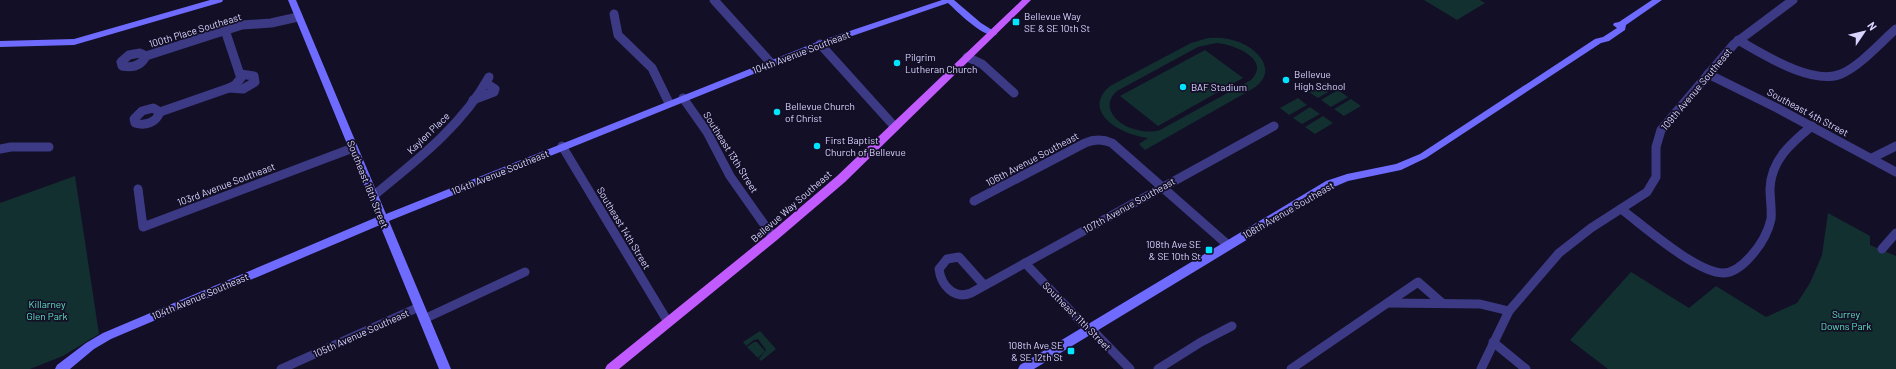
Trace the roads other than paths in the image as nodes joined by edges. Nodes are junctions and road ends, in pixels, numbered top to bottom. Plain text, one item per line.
1 (219, 0) edge
2 (292, 0) edge
3 (714, 0) edge
4 (949, 0) edge
5 (1028, 0) edge
6 (1658, 0) edge
7 (1793, 0) edge
8 (614, 14) dead end
9 (298, 17) junction
10 (1896, 29) edge
11 (225, 30) junction
12 (993, 33) junction
13 (1738, 40) junction
14 (0, 44) edge
15 (820, 44) junction
16 (146, 56) dead end
17 (967, 57) junction
18 (771, 63) junction
19 (1708, 74) junction
20 (239, 78) junction
21 (487, 80) dead end
22 (229, 88) junction
23 (1014, 93) dead end
24 (683, 98) junction
25 (669, 103) junction
26 (160, 112) dead end
27 (1274, 126) dead end
28 (1812, 126) junction
29 (895, 127) junction
30 (562, 146) junction
31 (1896, 146) edge
32 (49, 147) dead end
33 (353, 148) junction
34 (0, 150) edge
35 (1872, 158) junction
36 (1896, 172) edge
37 (1162, 186) junction
38 (138, 189) dead end
39 (373, 196) junction
40 (974, 201) dead end
41 (1621, 209) junction
42 (383, 219) junction
43 (1896, 233) edge
44 (773, 237) junction
45 (1228, 245) junction
46 (1882, 249) dead end
47 (1024, 263) junction
48 (525, 272) dead end
49 (984, 285) junction
50 (1388, 303) junction
51 (1442, 303) junction
52 (419, 307) junction
53 (1509, 311) junction
54 (424, 319) junction
55 (668, 322) junction
56 (1232, 326) dead end
57 (1090, 329) junction
58 (1492, 342) junction
59 (61, 369) edge
60 (281, 369) edge
61 (445, 369) edge
62 (611, 369) edge
63 (1024, 369) edge
64 (1130, 369) edge
65 (1158, 369) edge
66 (1291, 369) edge
67 (1481, 369) edge
68 (1526, 369) edge

1 - 14 street
2 - 9 street, Southeast 16th Street
3 - 18 street
4 - 12 street
4 - 15 street, 104th Avenue Southeast
5 - 12 main road, Bellevue Way Southeast
6 - 45 street, 108th Avenue Southeast
7 - 13 street, 109th Avenue Southeast
8 - 25 street
9 - 11 street, 100th Place Southeast
9 - 33 street, Southeast 16th Street
10 - 13 street
11 - 16 street, 100th Place Southeast
11 - 20 street
12 - 17 main road, Bellevue Way Southeast
13 - 19 street, 109th Avenue Southeast
15 - 18 street, 104th Avenue Southeast
15 - 29 street
17 - 23 street
17 - 29 main road, Bellevue Way Southeast
18 - 24 street, 104th Avenue Southeast
19 - 28 street, Southeast 4th Street
19 - 41 street, 109th Avenue Southeast
20 - 22 street
20 - 22 street
21 - 39 street, Kaylen Place
22 - 26 street
24 - 25 street, 104th Avenue Southeast
24 - 44 street, Southeast 13th Street
25 - 30 street, 104th Avenue Southeast
27 - 37 street, 107th Avenue Southeast
28 - 35 street, Southeast 4th Street
28 - 41 street
29 - 44 main road, Bellevue Way Southeast
30 - 42 street, 104th Avenue Southeast
30 - 55 street, Southeast 14th Street
31 - 35 street
32 - 34 street
33 - 38 street, 103rd Avenue Southeast
33 - 39 street, Southeast 16th Street
35 - 36 street, Southeast 4th Street
37 - 40 street, 106th Avenue Southeast
37 - 45 street
37 - 47 street, 107th Avenue Southeast
39 - 42 street, Southeast 16th Street
41 - 53 street, 109th Avenue Southeast
42 - 52 street, Southeast 16th Street
42 - 59 street, 104th Avenue Southeast
43 - 46 street
44 - 55 main road, Bellevue Way Southeast
45 - 57 street, 108th Avenue Southeast
47 - 49 street, 107th Avenue Southeast
47 - 57 street, Southeast 11th Street
48 - 54 street, 105th Avenue Southeast
49 - 49 street, 107th Avenue Southeast
50 - 51 street
50 - 51 street
50 - 66 street
51 - 53 street
52 - 54 street, Southeast 16th Street
52 - 60 street, 105th Avenue Southeast
53 - 58 street, 109th Avenue Southeast
54 - 61 street, Southeast 16th Street
55 - 62 main road, Bellevue Way Southeast
56 - 65 street
57 - 63 street, 108th Avenue Southeast
57 - 64 street, Southeast 11th Street
58 - 67 street, 109th Avenue Southeast
58 - 68 street

